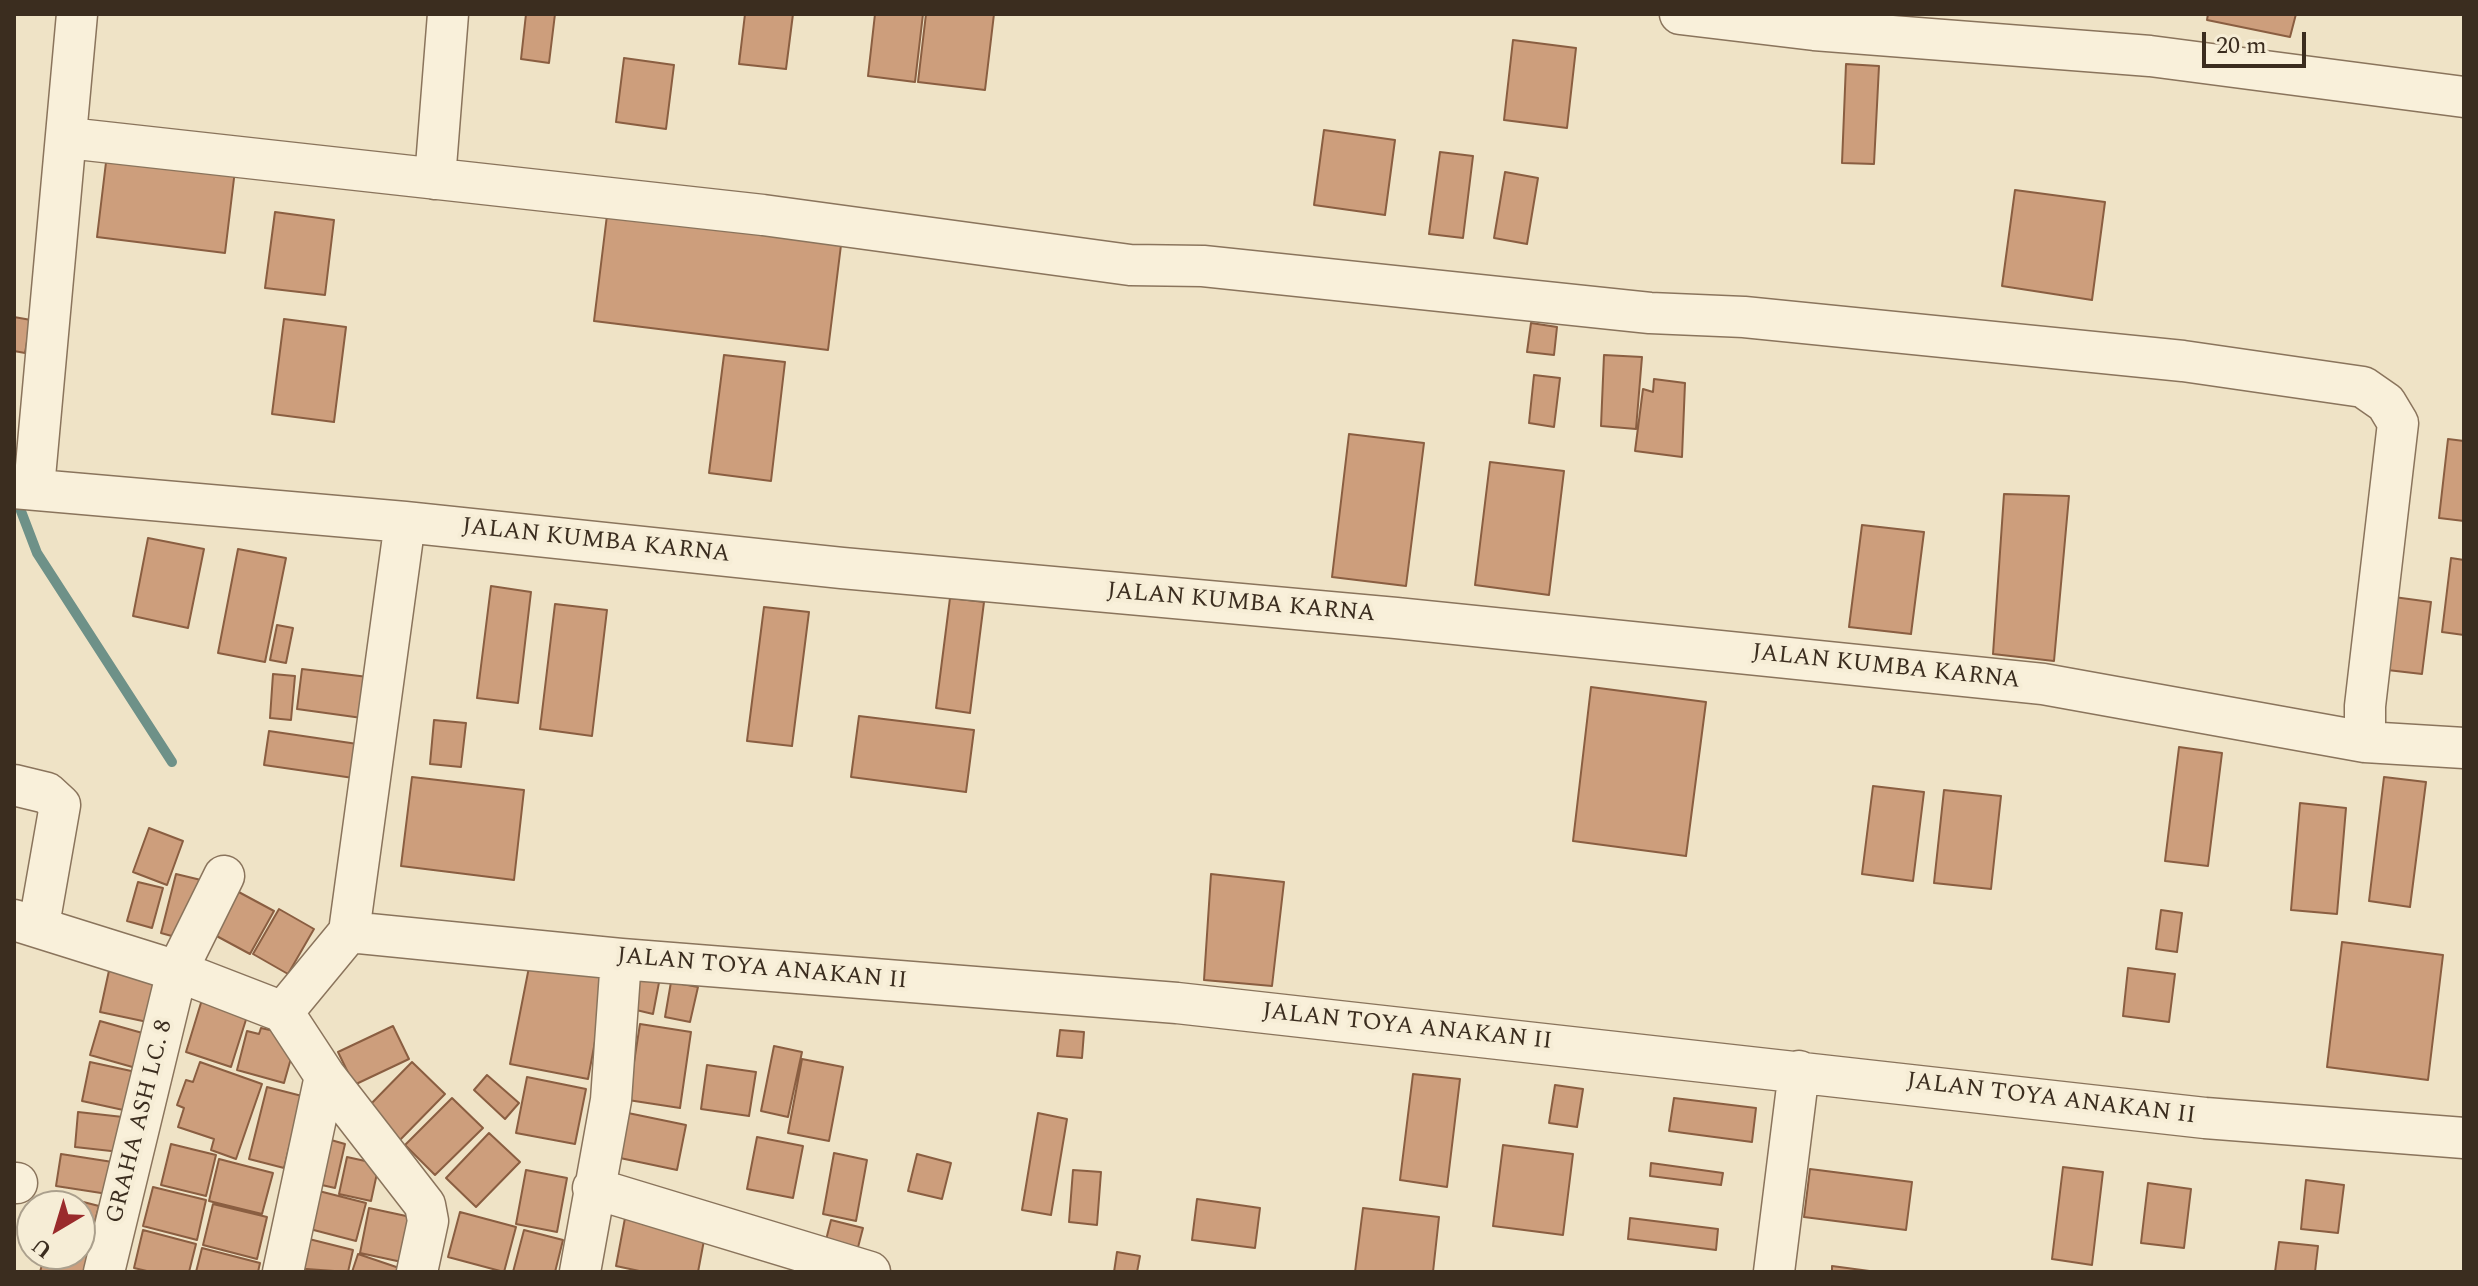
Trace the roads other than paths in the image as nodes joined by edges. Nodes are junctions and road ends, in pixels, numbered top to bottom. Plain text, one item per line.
1 (77, 14) edge
2 (448, 14) edge
3 (1680, 14) edge
4 (2464, 97) edge
5 (68, 138) junction
6 (435, 179) junction
7 (26, 488) edge
8 (405, 522) junction
9 (2365, 742) junction
10 (2464, 748) edge
11 (14, 785) edge
12 (224, 876) dead end
13 (27, 922) edge
14 (349, 932) junction
15 (621, 959) junction
16 (177, 971) junction
17 (283, 1012) junction
18 (1799, 1071) junction
19 (325, 1076) junction
20 (2464, 1138) edge
21 (593, 1188) junction
22 (104, 1272) edge
23 (283, 1272) edge
24 (417, 1272) edge
25 (580, 1272) edge
26 (870, 1272) edge
27 (1774, 1272) edge

1 - 5 street
2 - 6 street
3 - 4 street
5 - 6 street
5 - 7 street
6 - 9 street
7 - 8 street, JALAN KUMBA KARNA
8 - 9 street, JALAN KUMBA KARNA
8 - 14 street
9 - 10 street, JALAN KUMBA KARNA
11 - 13 street
12 - 16 street, GRAHA ASH LC. 8
13 - 16 street
14 - 15 street, JALAN TOYA ANAKAN II
14 - 17 street
15 - 18 street, JALAN TOYA ANAKAN II
15 - 21 street
16 - 17 street
16 - 22 street, GRAHA ASH LC. 8
17 - 19 street
18 - 20 street, JALAN TOYA ANAKAN II
18 - 27 street
19 - 23 street
19 - 24 street
21 - 25 street
21 - 26 street

